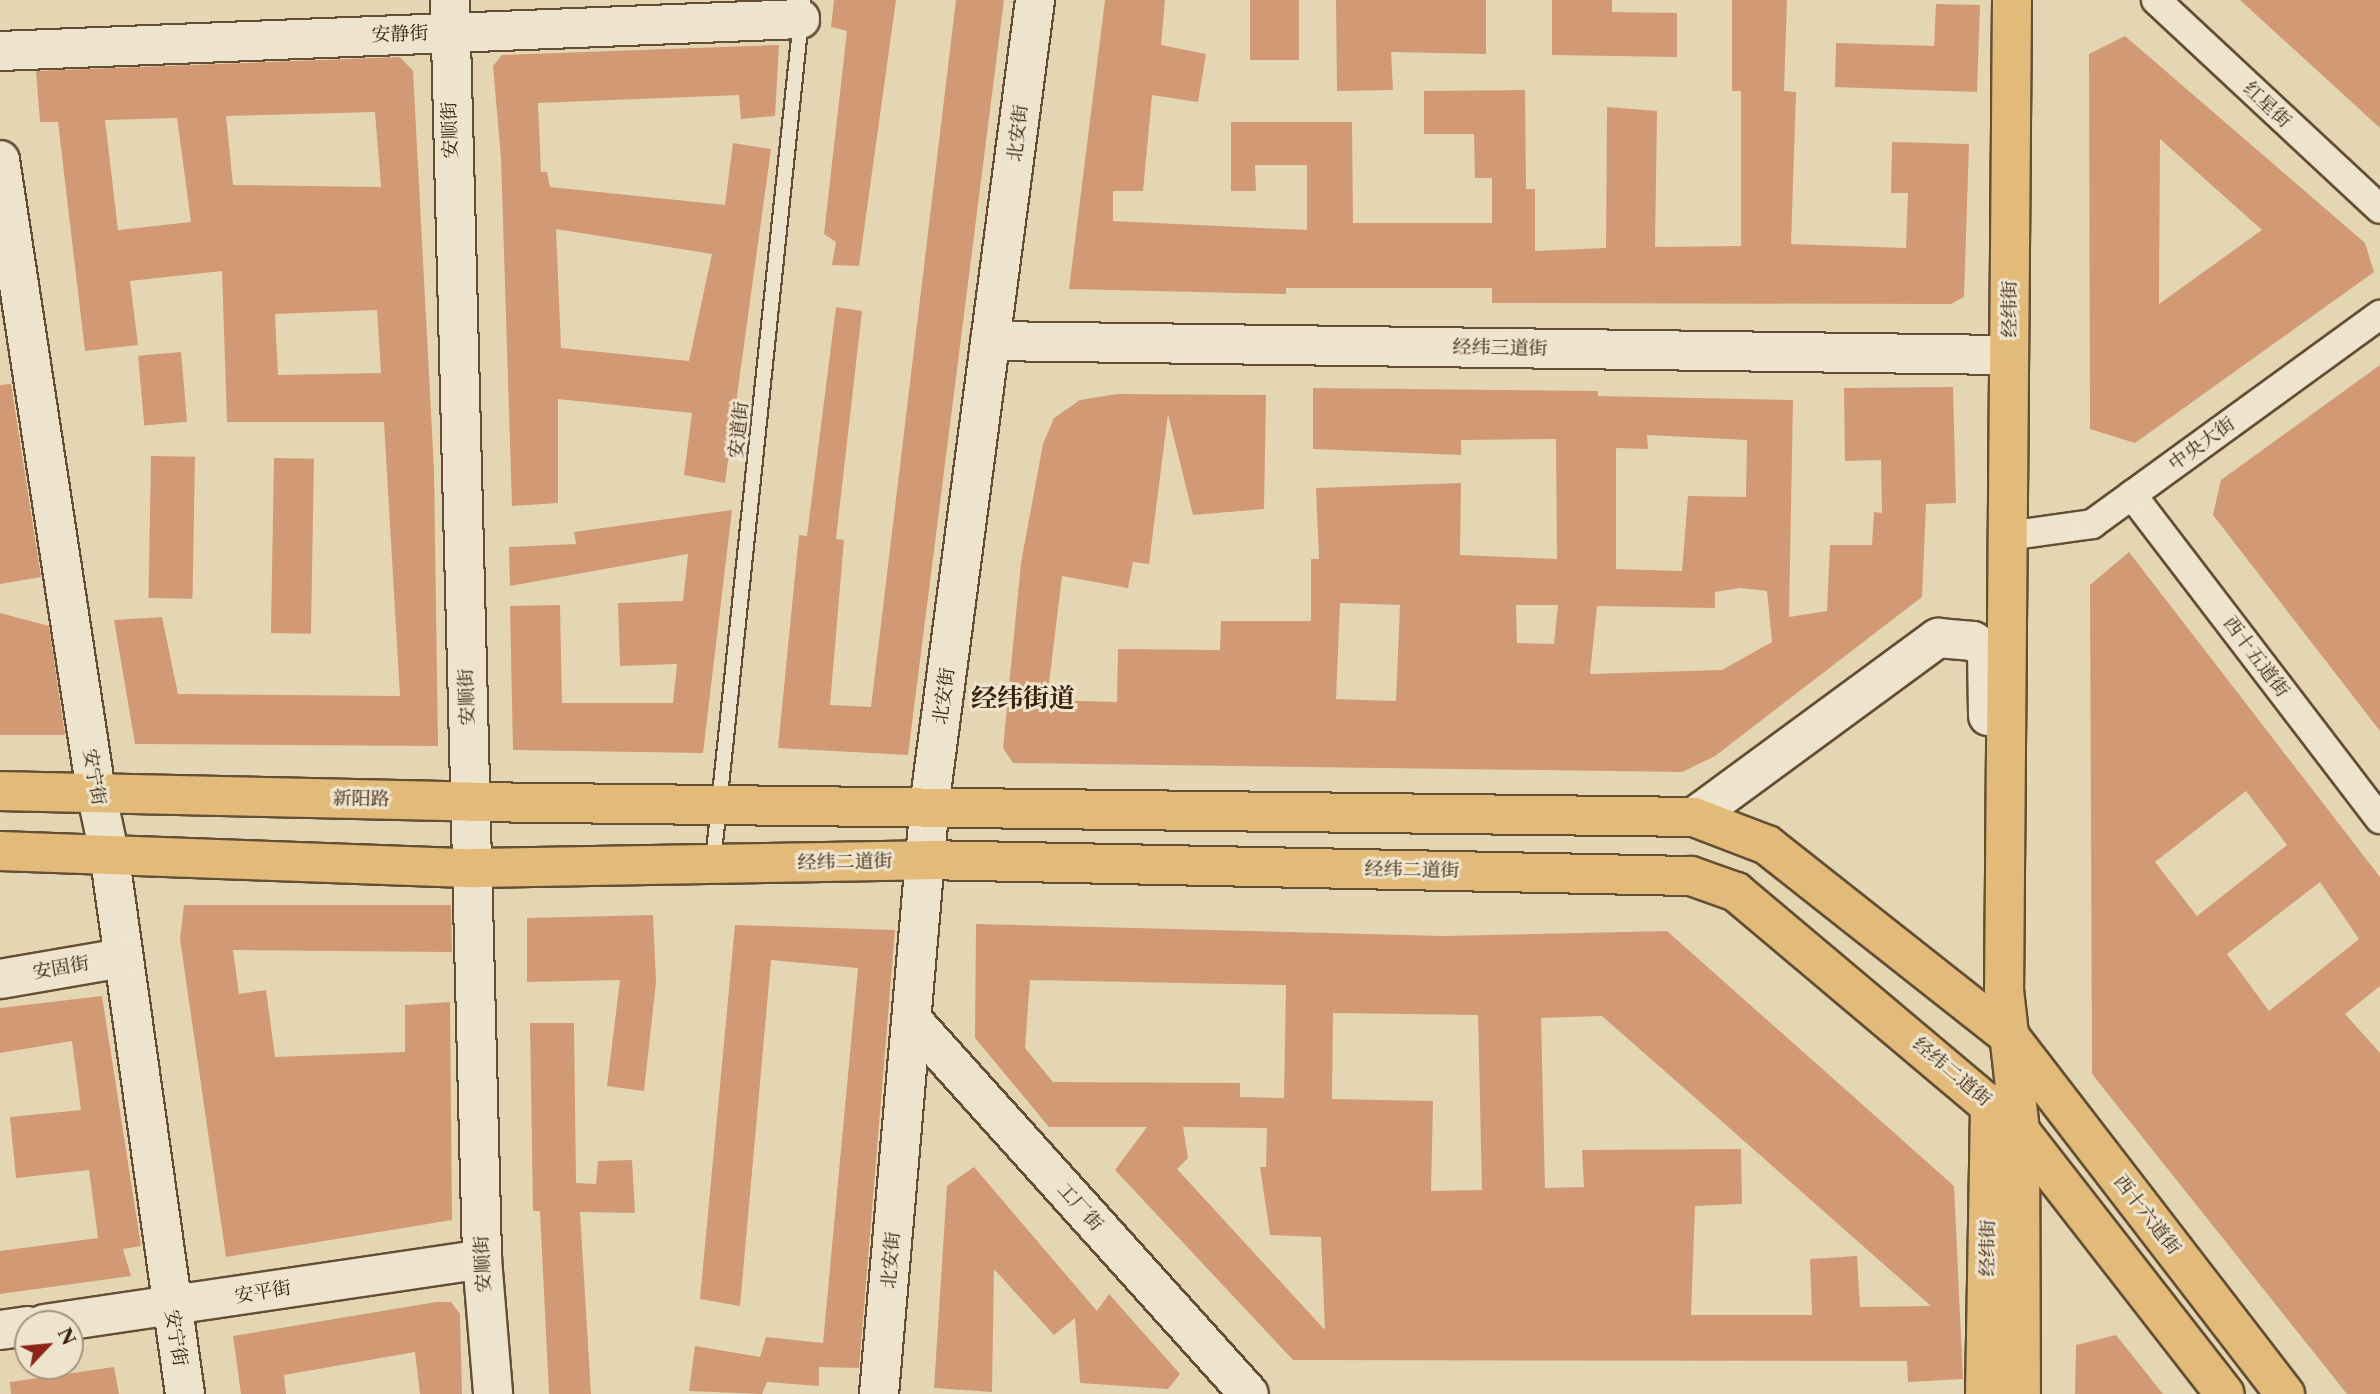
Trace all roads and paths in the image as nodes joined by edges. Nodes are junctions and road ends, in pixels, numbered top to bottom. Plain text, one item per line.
1 (1035, 0) edge
2 (2012, 0) edge
3 (2156, 0) edge
4 (802, 10) edge
5 (443, 11) edge
6 (0, 51) edge
7 (0, 160) edge
8 (2380, 209) edge
9 (2380, 315) edge
10 (990, 341) junction
11 (2010, 355) junction
12 (2132, 495) junction
13 (2008, 536) junction
14 (0, 791) edge
15 (96, 792) junction
16 (470, 802) junction
17 (721, 802) junction
18 (930, 805) junction
19 (1694, 817) junction
20 (2380, 819) edge
21 (0, 851) edge
22 (109, 852) junction
23 (925, 860) junction
24 (713, 864) junction
25 (474, 868) junction
26 (122, 958) junction
27 (0, 979) edge
28 (2004, 990) junction
29 (912, 1020) junction
30 (2010, 1037) junction
31 (1990, 1103) junction
32 (2020, 1131) junction
33 (482, 1259) junction
34 (170, 1306) junction
35 (84, 1318) edge
36 (185, 1394) edge
37 (493, 1394) edge
38 (879, 1394) edge
39 (1249, 1394) edge
40 (1985, 1394) edge
41 (2021, 1394) edge
42 (2225, 1394) edge
43 (2285, 1394) edge

1 - 10 street, 北安街
2 - 11 main road, 经纬街
3 - 8 street, 红星街
4 - 5 street, 安静街
4 - 17 lane, 安道街
5 - 6 street, 安静街
5 - 16 street, 安顺街
7 - 15 street, 安宁街
9 - 12 street, 中央大街
10 - 11 street, 经纬三道街
10 - 18 street, 北安街
11 - 13 main road, 经纬街
12 - 13 street, 中央大街
12 - 20 street, 西十五道街
13 - 28 main road, 经纬街
14 - 15 main road, 新阳路
15 - 16 main road, 新阳路
15 - 22 street, 安宁街
16 - 17 main road, 新阳路
16 - 25 street, 安顺街
17 - 18 main road
17 - 24 lane, 安道街
18 - 19 main road
18 - 23 street, 北安街
19 - 28 street
19 - 30 main road
21 - 22 main road
22 - 25 main road
22 - 26 street, 安宁街
23 - 24 main road, 经纬二道街
23 - 29 street, 北安街
23 - 31 main road, 经纬二道街
24 - 25 main road
25 - 33 street, 安顺街
26 - 27 street, 安固街
26 - 34 street, 安宁街
28 - 30 main road, 经纬街
29 - 38 street, 北安街
29 - 39 street, 工厂街
30 - 32 main road, 经纬街
30 - 43 main road, 西十六道街
31 - 32 main road, 经纬二道街
31 - 40 main road, 经纬街
32 - 41 main road, 经纬街
32 - 42 main road
33 - 34 street, 安平街
33 - 37 street, 安顺街
34 - 35 street, 安平街
34 - 36 street, 安宁街

